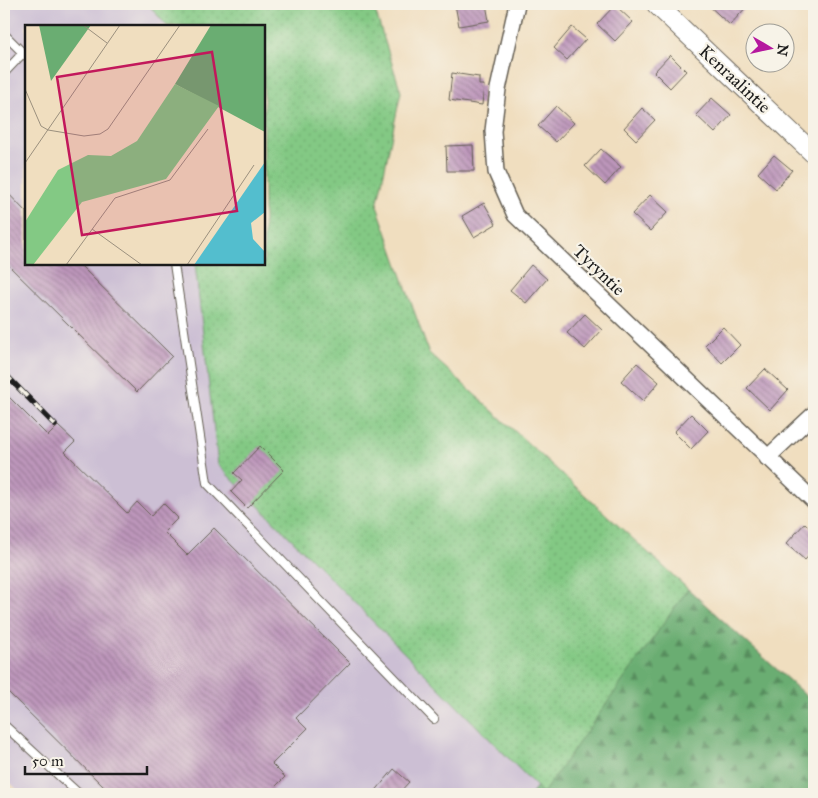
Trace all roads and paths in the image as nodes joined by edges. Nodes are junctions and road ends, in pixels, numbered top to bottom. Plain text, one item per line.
1 (517, 4) edge
2 (656, 4) edge
3 (4, 34) edge
4 (25, 55) edge
5 (4, 73) edge
6 (814, 154) edge
7 (174, 265) edge
8 (814, 414) edge
9 (768, 458) junction
10 (814, 501) edge
11 (434, 719) dead end
12 (4, 725) edge
13 (79, 794) edge

1 - 9 street, Tyryntie
2 - 6 street, Kenraalintie
3 - 4 lane
4 - 5 lane
7 - 11 lane
8 - 9 street
9 - 10 street, Tyryntie
12 - 13 lane

